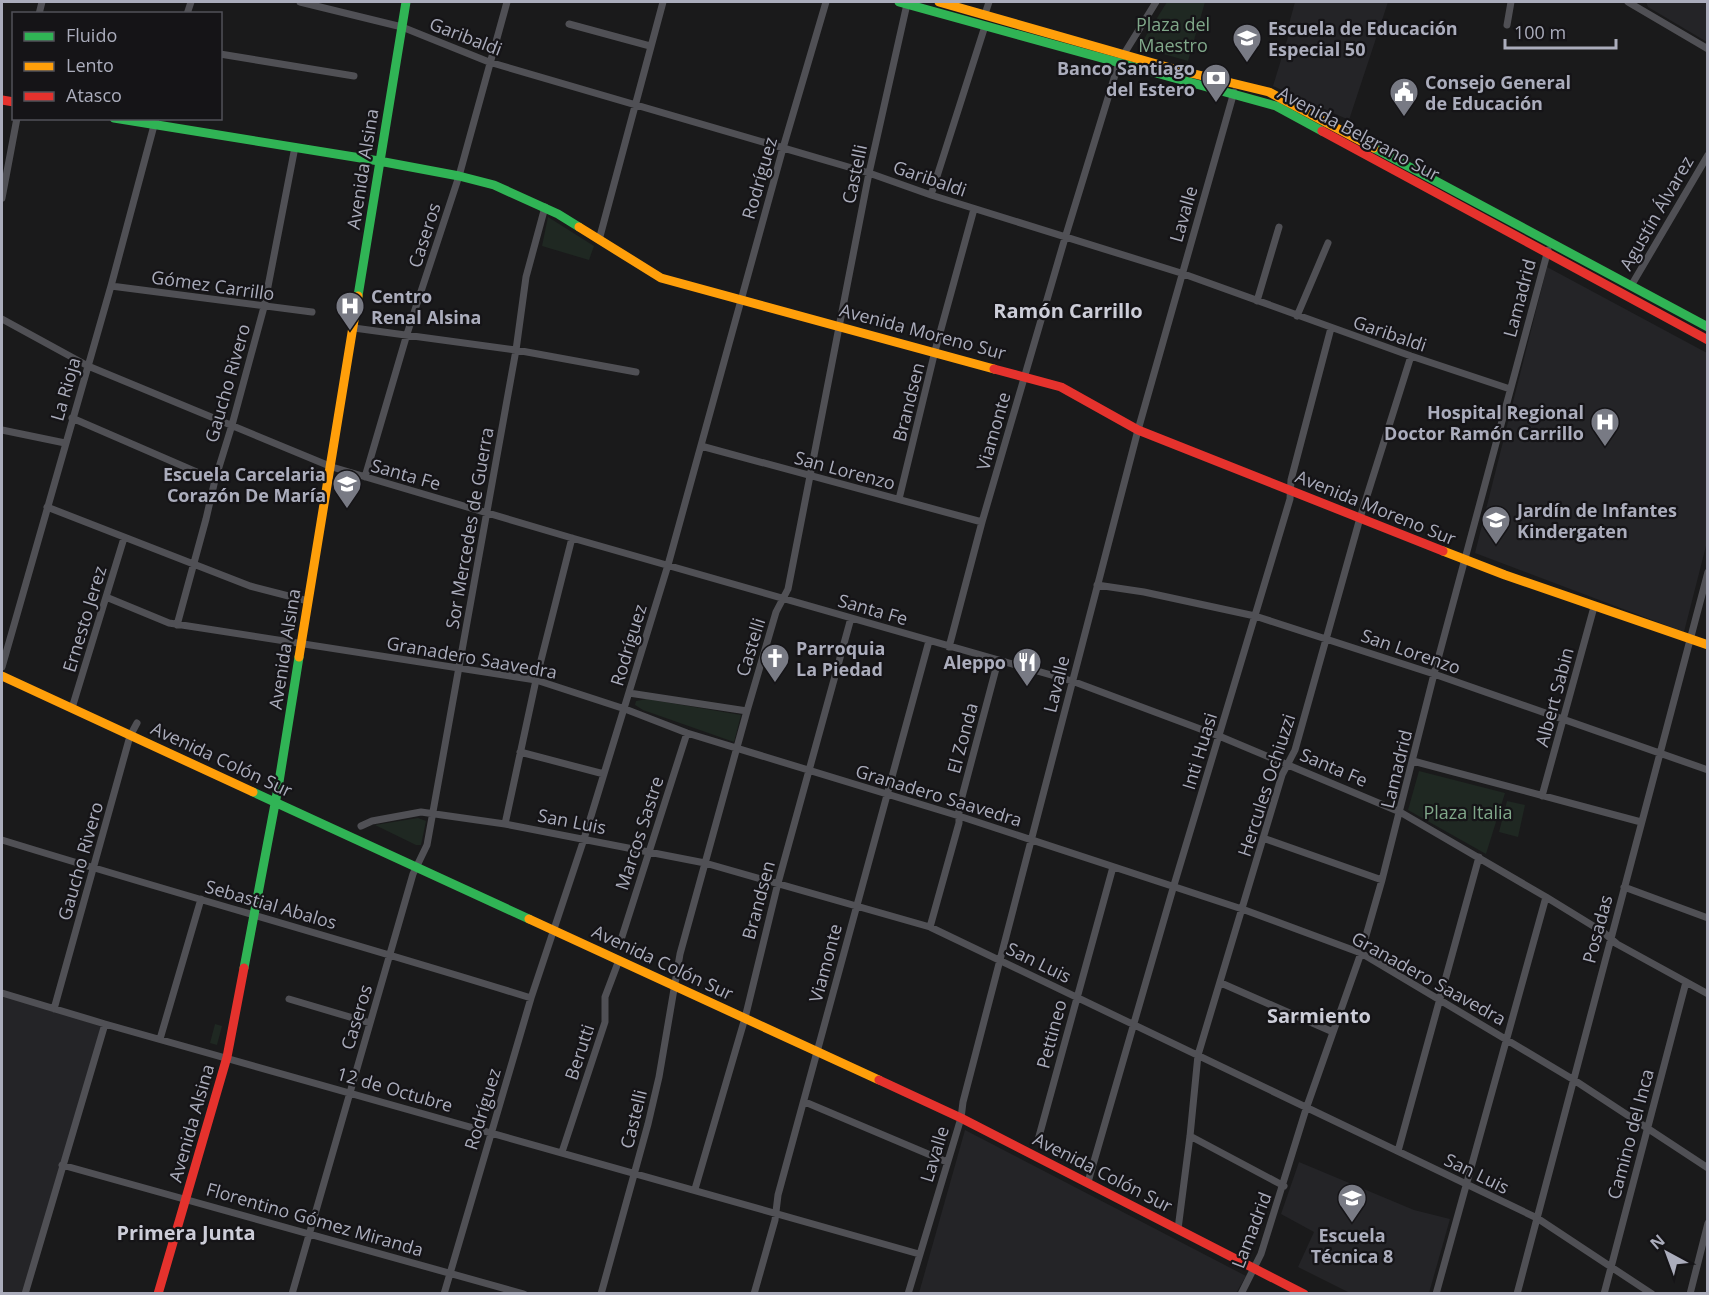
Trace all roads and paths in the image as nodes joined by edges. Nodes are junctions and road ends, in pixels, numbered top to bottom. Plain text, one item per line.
1 (300, 2) edge
2 (406, 2) edge
3 (507, 2) edge
4 (663, 2) edge
5 (826, 2) edge
6 (939, 2) edge
7 (989, 2) edge
8 (1156, 2) edge
9 (1511, 2) edge
10 (1628, 2) edge
11 (903, 3) edge
12 (985, 14) junction
13 (569, 24) dead end
14 (985, 26) junction
15 (1507, 26) dead end
16 (402, 27) junction
17 (650, 46) junction
18 (1707, 50) edge
19 (222, 54) edge
20 (1121, 58) junction
21 (489, 62) junction
22 (354, 76) dead end
23 (1237, 83) junction
24 (1233, 94) junction
25 (634, 105) junction
26 (17, 120) edge
27 (134, 120) edge
28 (155, 122) edge
29 (294, 147) junction
30 (783, 148) junction
31 (1707, 154) edge
32 (380, 161) junction
33 (869, 173) junction
34 (459, 176) junction
35 (931, 195) junction
36 (2, 198) edge
37 (545, 207) junction
38 (974, 208) junction
39 (1279, 227) dead end
40 (1065, 238) junction
41 (599, 240) junction
42 (1551, 242) junction
43 (1328, 243) dead end
44 (1547, 253) junction
45 (1181, 273) junction
46 (111, 286) junction
47 (1631, 286) junction
48 (741, 300) junction
49 (1257, 301) junction
50 (264, 307) junction
51 (312, 312) dead end
52 (1297, 316) junction
53 (2, 319) edge
54 (1706, 324) edge
55 (840, 326) junction
56 (354, 328) junction
57 (1331, 328) junction
58 (407, 334) junction
59 (1707, 340) edge
60 (516, 351) junction
61 (935, 351) junction
62 (1411, 356) junction
63 (88, 366) junction
64 (636, 372) dead end
65 (1025, 376) junction
66 (1510, 389) junction
67 (72, 418) junction
68 (232, 425) junction
69 (2, 430) edge
70 (1138, 430) junction
71 (65, 443) junction
72 (701, 446) junction
73 (332, 466) junction
74 (810, 476) junction
75 (365, 477) junction
76 (215, 480) junction
77 (1290, 491) junction
78 (899, 499) junction
79 (47, 507) junction
80 (487, 513) junction
81 (1360, 518) junction
82 (982, 522) junction
83 (123, 538) junction
84 (572, 538) junction
85 (1466, 560) junction
86 (193, 564) junction
87 (668, 565) junction
88 (1707, 572) edge
89 (1097, 585) junction
90 (106, 597) junction
91 (783, 598) junction
92 (308, 601) junction
93 (1594, 607) junction
94 (1255, 616) junction
95 (852, 618) junction
96 (177, 625) junction
97 (1326, 639) junction
98 (1690, 640) junction
99 (929, 641) junction
100 (302, 645) junction
101 (1707, 645) edge
102 (949, 647) junction
103 (998, 661) junction
104 (2, 668) edge
105 (459, 668) junction
106 (1434, 674) junction
107 (2, 675) edge
108 (536, 680) junction
109 (1072, 681) junction
110 (629, 693) junction
111 (72, 708) junction
112 (625, 709) junction
113 (747, 711) junction
114 (1563, 720) junction
115 (137, 723) dead end
116 (687, 733) junction
117 (130, 736) junction
118 (1219, 736) junction
119 (737, 747) junction
120 (520, 752) junction
121 (1659, 754) junction
122 (1413, 761) junction
123 (1288, 764) junction
124 (810, 770) junction
125 (1707, 770) edge
126 (604, 774) junction
127 (887, 794) junction
128 (1542, 796) junction
129 (275, 802) junction
130 (1400, 812) junction
131 (433, 813) junction
132 (959, 816) junction
133 (1641, 822) junction
134 (505, 824) junction
135 (361, 826) dead end
136 (584, 838) junction
137 (1263, 838) junction
138 (2, 840) edge
139 (1032, 840) junction
140 (650, 851) junction
141 (424, 855) joint
142 (1479, 857) junction
143 (705, 862) junction
144 (416, 867) junction
145 (1113, 867) junction
146 (93, 868) junction
147 (1382, 880) junction
148 (778, 883) junction
149 (1174, 885) junction
150 (1624, 887) junction
151 (1546, 897) junction
152 (201, 899) junction
153 (856, 905) junction
154 (1242, 909) junction
155 (254, 914) junction
156 (1707, 918) edge
157 (930, 927) junction
158 (553, 929) junction
159 (1610, 939) junction
160 (620, 943) dead end
161 (1361, 953) junction
162 (391, 954) junction
163 (619, 960) junction
164 (1001, 960) junction
165 (1686, 982) junction
166 (1221, 984) junction
167 (673, 986) junction
168 (2, 993) edge
169 (1707, 994) edge
170 (1077, 997) junction
171 (531, 998) junction
172 (289, 999) dead end
173 (1438, 999) junction
174 (54, 1009) junction
175 (745, 1018) junction
176 (370, 1023) junction
177 (105, 1024) junction
178 (1133, 1025) junction
179 (1333, 1032) junction
180 (1506, 1038) junction
181 (160, 1039) junction
182 (818, 1052) junction
183 (1198, 1055) junction
184 (227, 1058) junction
185 (1574, 1080) junction
186 (349, 1092) junction
187 (805, 1102) junction
188 (1306, 1109) junction
189 (961, 1118) junction
190 (1646, 1127) junction
191 (491, 1132) junction
192 (1191, 1136) junction
193 (1038, 1140) dead end
194 (1398, 1151) junction
195 (562, 1152) junction
196 (947, 1162) junction
197 (62, 1165) junction
198 (1707, 1168) edge
199 (635, 1173) junction
200 (1088, 1182) junction
201 (1467, 1185) junction
202 (1284, 1186) junction
203 (695, 1189) junction
204 (186, 1199) junction
205 (776, 1212) junction
206 (1537, 1218) junction
207 (1707, 1223) edge
208 (1178, 1229) junction
209 (309, 1234) junction
210 (919, 1254) junction
211 (1611, 1266) junction
212 (1255, 1269) junction
213 (450, 1273) junction
214 (25, 1293) edge
215 (158, 1293) edge
216 (292, 1293) edge
217 (444, 1293) edge
218 (524, 1293) edge
219 (601, 1293) edge
220 (754, 1293) edge
221 (908, 1293) edge
222 (1241, 1293) edge
223 (1304, 1293) edge
224 (1436, 1293) edge
225 (1517, 1293) edge
226 (1604, 1293) edge
227 (1652, 1293) edge
228 (1689, 1293) edge

1 - 16 street, Garibaldi
2 - 16 main road, Avenida Alsina
3 - 21 street, Caseros
4 - 17 street
5 - 30 street, Rodríguez
6 - 12 main road, Avenida Belgrano Sur
7 - 12 street
8 - 20 street, Viamonte
9 - 15 street
10 - 18 street
11 - 14 main road, Avenida Belgrano Sur
11 - 33 street, Castelli
12 - 20 main road, Avenida Belgrano Sur
13 - 17 street
14 - 20 main road, Avenida Belgrano Sur
14 - 35 street
16 - 21 street, Garibaldi
16 - 32 main road, Avenida Alsina
17 - 25 street
19 - 22 street
20 - 23 main road, Avenida Belgrano Sur
20 - 24 main road, Avenida Belgrano Sur
20 - 40 street, Viamonte
21 - 25 street, Garibaldi
21 - 34 street, Caseros
23 - 24 street, Lavalle
23 - 42 main road, Avenida Belgrano Sur
24 - 44 main road, Avenida Belgrano Sur
24 - 45 street, Lavalle
25 - 30 street, Garibaldi
25 - 41 street
26 - 36 street
27 - 28 main road, Avenida Moreno Sur
28 - 29 main road, Avenida Moreno Sur
28 - 46 street, La Rioja
29 - 32 main road, Avenida Moreno Sur
29 - 50 street, Gaucho Rivero
30 - 33 street, Garibaldi
30 - 48 street, Rodríguez
31 - 47 street, Agustín Álvarez
32 - 34 main road, Avenida Moreno Sur
32 - 56 main road, Avenida Alsina
33 - 35 street, Garibaldi
33 - 55 street, Castelli
34 - 37 main road, Avenida Moreno Sur
34 - 58 street, Caseros
35 - 38 street, Garibaldi
37 - 41 main road, Avenida Moreno Sur
37 - 60 street, Sor Mercedes de Guerra
38 - 40 street, Garibaldi
38 - 61 street, Brandsen
39 - 49 street
40 - 45 street, Garibaldi
40 - 65 street, Viamonte
41 - 48 main road, Avenida Moreno Sur
42 - 44 street, Lamadrid
42 - 47 main road, Avenida Belgrano Sur
43 - 52 street
44 - 59 main road, Avenida Belgrano Sur
44 - 66 street, Lamadrid
45 - 49 street, Garibaldi
45 - 70 street, Lavalle
46 - 50 street, Gómez Carrillo
46 - 63 street, La Rioja
47 - 54 main road, Avenida Belgrano Sur
48 - 55 main road, Avenida Moreno Sur
48 - 72 street, Rodríguez
49 - 52 street, Garibaldi
50 - 51 street, Gómez Carrillo
50 - 68 street, Gaucho Rivero
52 - 57 street, Garibaldi
53 - 63 street, Santa Fe
55 - 61 main road, Avenida Moreno Sur
55 - 74 street, Castelli
56 - 58 street
56 - 73 main road, Avenida Alsina
57 - 62 street, Garibaldi
57 - 77 street, Inti Huasi
58 - 60 street
58 - 75 street, Caseros
60 - 64 street
60 - 80 street, Sor Mercedes de Guerra
61 - 65 main road, Avenida Moreno Sur
61 - 78 street, Brandsen
62 - 66 street, Garibaldi
62 - 81 street, Hercules Ochiuzzi
63 - 67 street, La Rioja
63 - 68 street, Santa Fe
65 - 70 main road, Avenida Moreno Sur
65 - 82 street, Viamonte
66 - 85 street, Lamadrid
67 - 71 street, La Rioja
67 - 76 street
68 - 73 street, Santa Fe
68 - 76 street, Gaucho Rivero
69 - 71 street
70 - 77 main road, Avenida Moreno Sur
70 - 89 street, Lavalle
71 - 79 street, La Rioja
72 - 74 street, San Lorenzo
72 - 87 street, Rodríguez
73 - 75 street, Santa Fe
73 - 92 main road, Avenida Alsina
74 - 78 street, San Lorenzo
74 - 91 street, Castelli
75 - 80 street, Santa Fe
76 - 86 street, Gaucho Rivero
77 - 81 main road, Avenida Moreno Sur
77 - 94 street, Inti Huasi
78 - 82 street, San Lorenzo
79 - 83 street
79 - 104 street, La Rioja
80 - 84 street, Santa Fe
80 - 105 street, Sor Mercedes de Guerra
81 - 85 main road, Avenida Moreno Sur
81 - 97 street, Hercules Ochiuzzi
82 - 102 street, Viamonte
83 - 86 street
83 - 90 street, Ernesto Jerez
84 - 87 street, Santa Fe
84 - 108 street
85 - 93 main road, Avenida Moreno Sur
85 - 106 street, Lamadrid
86 - 92 street
86 - 96 street, Gaucho Rivero
87 - 91 street, Santa Fe
87 - 110 street, Rodríguez
88 - 98 street, Posadas
89 - 94 street, San Lorenzo
89 - 109 street, Lavalle
90 - 96 street, Granadero Saavedra
90 - 111 street, Ernesto Jerez
91 - 95 street, Santa Fe
91 - 113 street, Castelli
92 - 100 main road, Avenida Alsina
93 - 98 main road, Avenida Moreno Sur
93 - 114 street, Albert Sabin
94 - 97 street, San Lorenzo
94 - 118 street, Inti Huasi
95 - 99 street, Santa Fe
95 - 124 street, Brandsen
96 - 100 street, Granadero Saavedra
97 - 106 street, San Lorenzo
97 - 123 street, Hercules Ochiuzzi
98 - 101 main road, Avenida Moreno Sur
98 - 121 street, Posadas
99 - 102 street, Santa Fe
99 - 127 street, Viamonte
100 - 105 street, Granadero Saavedra
100 - 129 main road, Avenida Alsina
102 - 103 street, Santa Fe
103 - 109 street, Santa Fe
103 - 132 street, El Zonda
105 - 108 street, Granadero Saavedra
105 - 131 street, Sor Mercedes de Guerra
106 - 114 street, San Lorenzo
106 - 122 street, Lamadrid
107 - 111 main road, Avenida Colón Sur
108 - 112 street, Granadero Saavedra
108 - 120 street
109 - 118 street, Santa Fe
109 - 139 street, Lavalle
110 - 112 street, Rodríguez
110 - 113 street
111 - 117 main road, Avenida Colón Sur
112 - 116 street, Granadero Saavedra
112 - 126 street, Rodríguez
113 - 119 street, Castelli
114 - 121 street, San Lorenzo
114 - 128 street, Albert Sabin
115 - 117 street, Gaucho Rivero
116 - 119 street, Granadero Saavedra
116 - 140 street, Marcos Sastre
117 - 129 main road, Avenida Colón Sur
117 - 146 street, Gaucho Rivero
118 - 123 street, Santa Fe
118 - 149 street, Inti Huasi
119 - 124 street, Granadero Saavedra
119 - 143 street, Castelli
120 - 126 street
120 - 134 street
121 - 125 street, San Lorenzo
121 - 133 street, Posadas
122 - 128 street
122 - 130 street, Lamadrid
123 - 130 street, Santa Fe
123 - 137 street, Hercules Ochiuzzi
124 - 127 street, Granadero Saavedra
124 - 148 street, Brandsen
126 - 136 street, Rodríguez
127 - 132 street, Granadero Saavedra
127 - 153 street, Viamonte
128 - 133 street
129 - 144 main road, Avenida Colón Sur
129 - 155 main road, Avenida Alsina
130 - 142 street, Santa Fe
130 - 147 street, Lamadrid
131 - 134 street, San Luis
131 - 135 street, San Luis
131 - 141 street, Sor Mercedes de Guerra
132 - 139 street, Granadero Saavedra
132 - 157 street, El Zonda
133 - 150 street, Posadas
134 - 136 street, San Luis
136 - 140 street, San Luis
136 - 158 street, Rodríguez
137 - 147 street
137 - 154 street, Hercules Ochiuzzi
138 - 146 street, Sebastial Abalos
139 - 145 street, Granadero Saavedra
139 - 164 street, Lavalle
140 - 143 street, San Luis
140 - 160 street, Marcos Sastre
141 - 144 street, Caseros
142 - 151 street, Santa Fe
142 - 173 street
143 - 148 street, San Luis
143 - 167 street, Castelli
144 - 158 main road, Avenida Colón Sur
144 - 162 street, Caseros
145 - 149 street, Granadero Saavedra
145 - 170 street, Pettineo
146 - 152 street, Sebastial Abalos
146 - 174 street, Gaucho Rivero
147 - 161 street, Lamadrid
148 - 153 street, San Luis
148 - 175 street, Brandsen
149 - 154 street, Granadero Saavedra
149 - 178 street, Inti Huasi
150 - 156 street
150 - 159 street, Posadas
151 - 159 street, Santa Fe
151 - 180 street
152 - 155 street, Sebastial Abalos
152 - 181 street
153 - 157 street, San Luis
153 - 182 street, Viamonte
154 - 161 street, Granadero Saavedra
154 - 166 street, Hercules Ochiuzzi
155 - 162 street, Sebastial Abalos
155 - 184 main road, Avenida Alsina
157 - 164 street, San Luis
158 - 163 main road, Avenida Colón Sur
158 - 171 street, Rodríguez
159 - 165 street, Santa Fe
159 - 185 street, Posadas
161 - 173 street, Granadero Saavedra
161 - 179 street, Lamadrid
162 - 171 street, Sebastial Abalos
162 - 176 street, Caseros
163 - 167 main road, Avenida Colón Sur
163 - 195 street, Berutti
164 - 170 street, San Luis
164 - 189 street, Lavalle
165 - 169 street, Santa Fe
165 - 190 street, Camino del Inca
166 - 179 street
166 - 183 street, Hercules Ochiuzzi
167 - 175 main road, Avenida Colón Sur
167 - 199 street, Castelli
168 - 174 street, 12 de Octubre
170 - 178 street, San Luis
170 - 193 street, Pettineo
171 - 191 street, Rodríguez
172 - 176 street
173 - 180 street, Granadero Saavedra
173 - 194 street
174 - 177 street, 12 de Octubre
175 - 182 main road, Avenida Colón Sur
175 - 203 street, Brandsen
176 - 186 street, Caseros
177 - 181 street, 12 de Octubre
177 - 197 street
178 - 183 street, San Luis
178 - 200 street, Inti Huasi
179 - 188 street, Lamadrid
180 - 185 street, Granadero Saavedra
180 - 201 street
181 - 184 street, 12 de Octubre
182 - 187 street, Viamonte
182 - 189 main road, Avenida Colón Sur
183 - 188 street, San Luis
183 - 192 street, Hercules Ochiuzzi
184 - 186 street, 12 de Octubre
184 - 204 main road, Avenida Alsina
185 - 190 street, Granadero Saavedra
185 - 206 street, Posadas
186 - 191 street, 12 de Octubre
186 - 209 street, Caseros
187 - 196 street
187 - 205 street, Viamonte
188 - 194 street, San Luis
188 - 202 street, Lamadrid
189 - 196 street, Lavalle
189 - 200 main road, Avenida Colón Sur
190 - 198 street, Granadero Saavedra
190 - 211 street, Camino del Inca
191 - 195 street, 12 de Octubre
191 - 213 street, Rodríguez
192 - 202 street
192 - 208 street, Hercules Ochiuzzi
194 - 201 street, San Luis
195 - 199 street, 12 de Octubre
196 - 210 street, Lavalle
197 - 204 street, Florentino Gómez Miranda
197 - 214 street
199 - 203 street, 12 de Octubre
199 - 219 street, Castelli
200 - 208 main road, Avenida Colón Sur
201 - 206 street, San Luis
201 - 224 street
202 - 212 street, Lamadrid
203 - 205 street, 12 de Octubre
204 - 209 street, Florentino Gómez Miranda
204 - 215 main road, Avenida Alsina
205 - 210 street, 12 de Octubre
205 - 220 street, Viamonte
206 - 211 street, San Luis
206 - 225 street, Posadas
207 - 228 street
208 - 212 main road, Avenida Colón Sur
209 - 213 street, Florentino Gómez Miranda
209 - 216 street, Caseros
210 - 221 street, Lavalle
211 - 226 street, Camino del Inca
211 - 227 street, San Luis
212 - 222 street, Lamadrid
212 - 223 main road, Avenida Colón Sur
213 - 217 street, Rodríguez
213 - 218 street, Florentino Gómez Miranda

